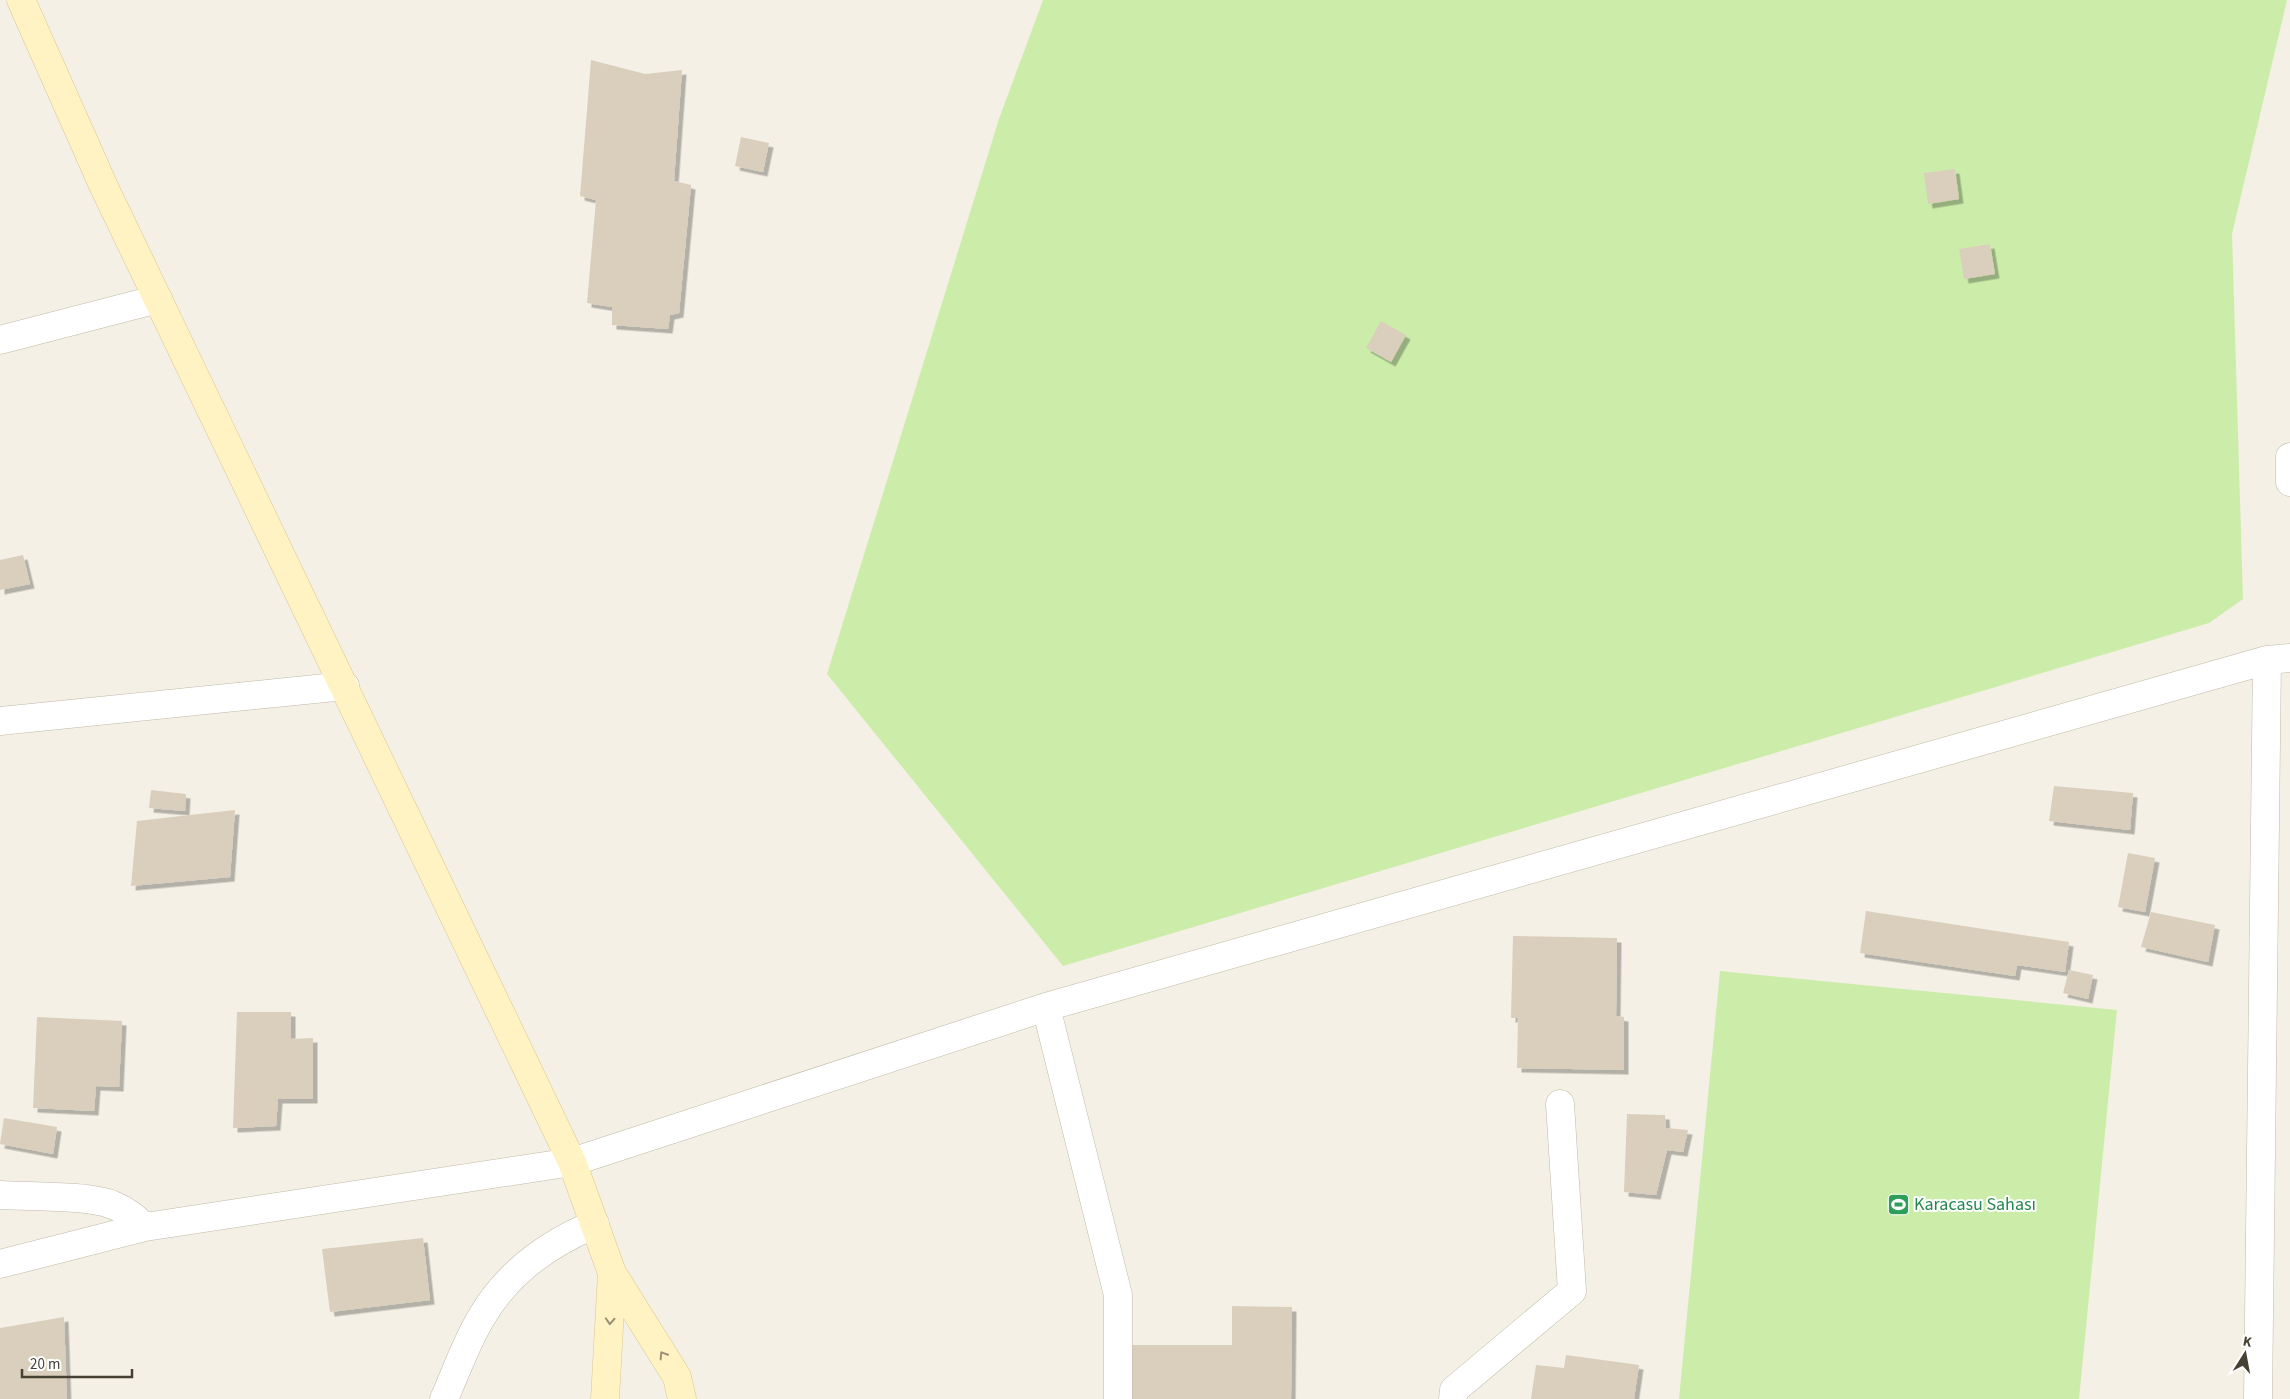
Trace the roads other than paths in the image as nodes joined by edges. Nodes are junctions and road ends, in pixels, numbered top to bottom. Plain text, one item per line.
1 (21, 0) edge
2 (158, 299) junction
3 (0, 340) edge
4 (2290, 457) edge
5 (2290, 482) edge
6 (2279, 659) edge
7 (345, 686) junction
8 (0, 721) edge
9 (1046, 1007) junction
10 (1560, 1104) dead end
11 (572, 1162) junction
12 (0, 1195) edge
13 (595, 1224) junction
14 (145, 1227) junction
15 (0, 1264) edge
16 (612, 1273) junction
17 (444, 1399) edge
18 (605, 1399) edge
19 (682, 1399) edge
20 (1118, 1399) edge
21 (1453, 1399) edge
22 (2258, 1399) edge

1 - 2 street
2 - 3 street
2 - 7 street
4 - 5 street
6 - 9 street
6 - 22 street
7 - 8 street
7 - 11 street
9 - 11 street
9 - 20 street
10 - 21 street
11 - 13 street
11 - 14 street
12 - 14 street
13 - 16 street
13 - 17 street
14 - 15 street
16 -> 18 street
19 -> 16 street

